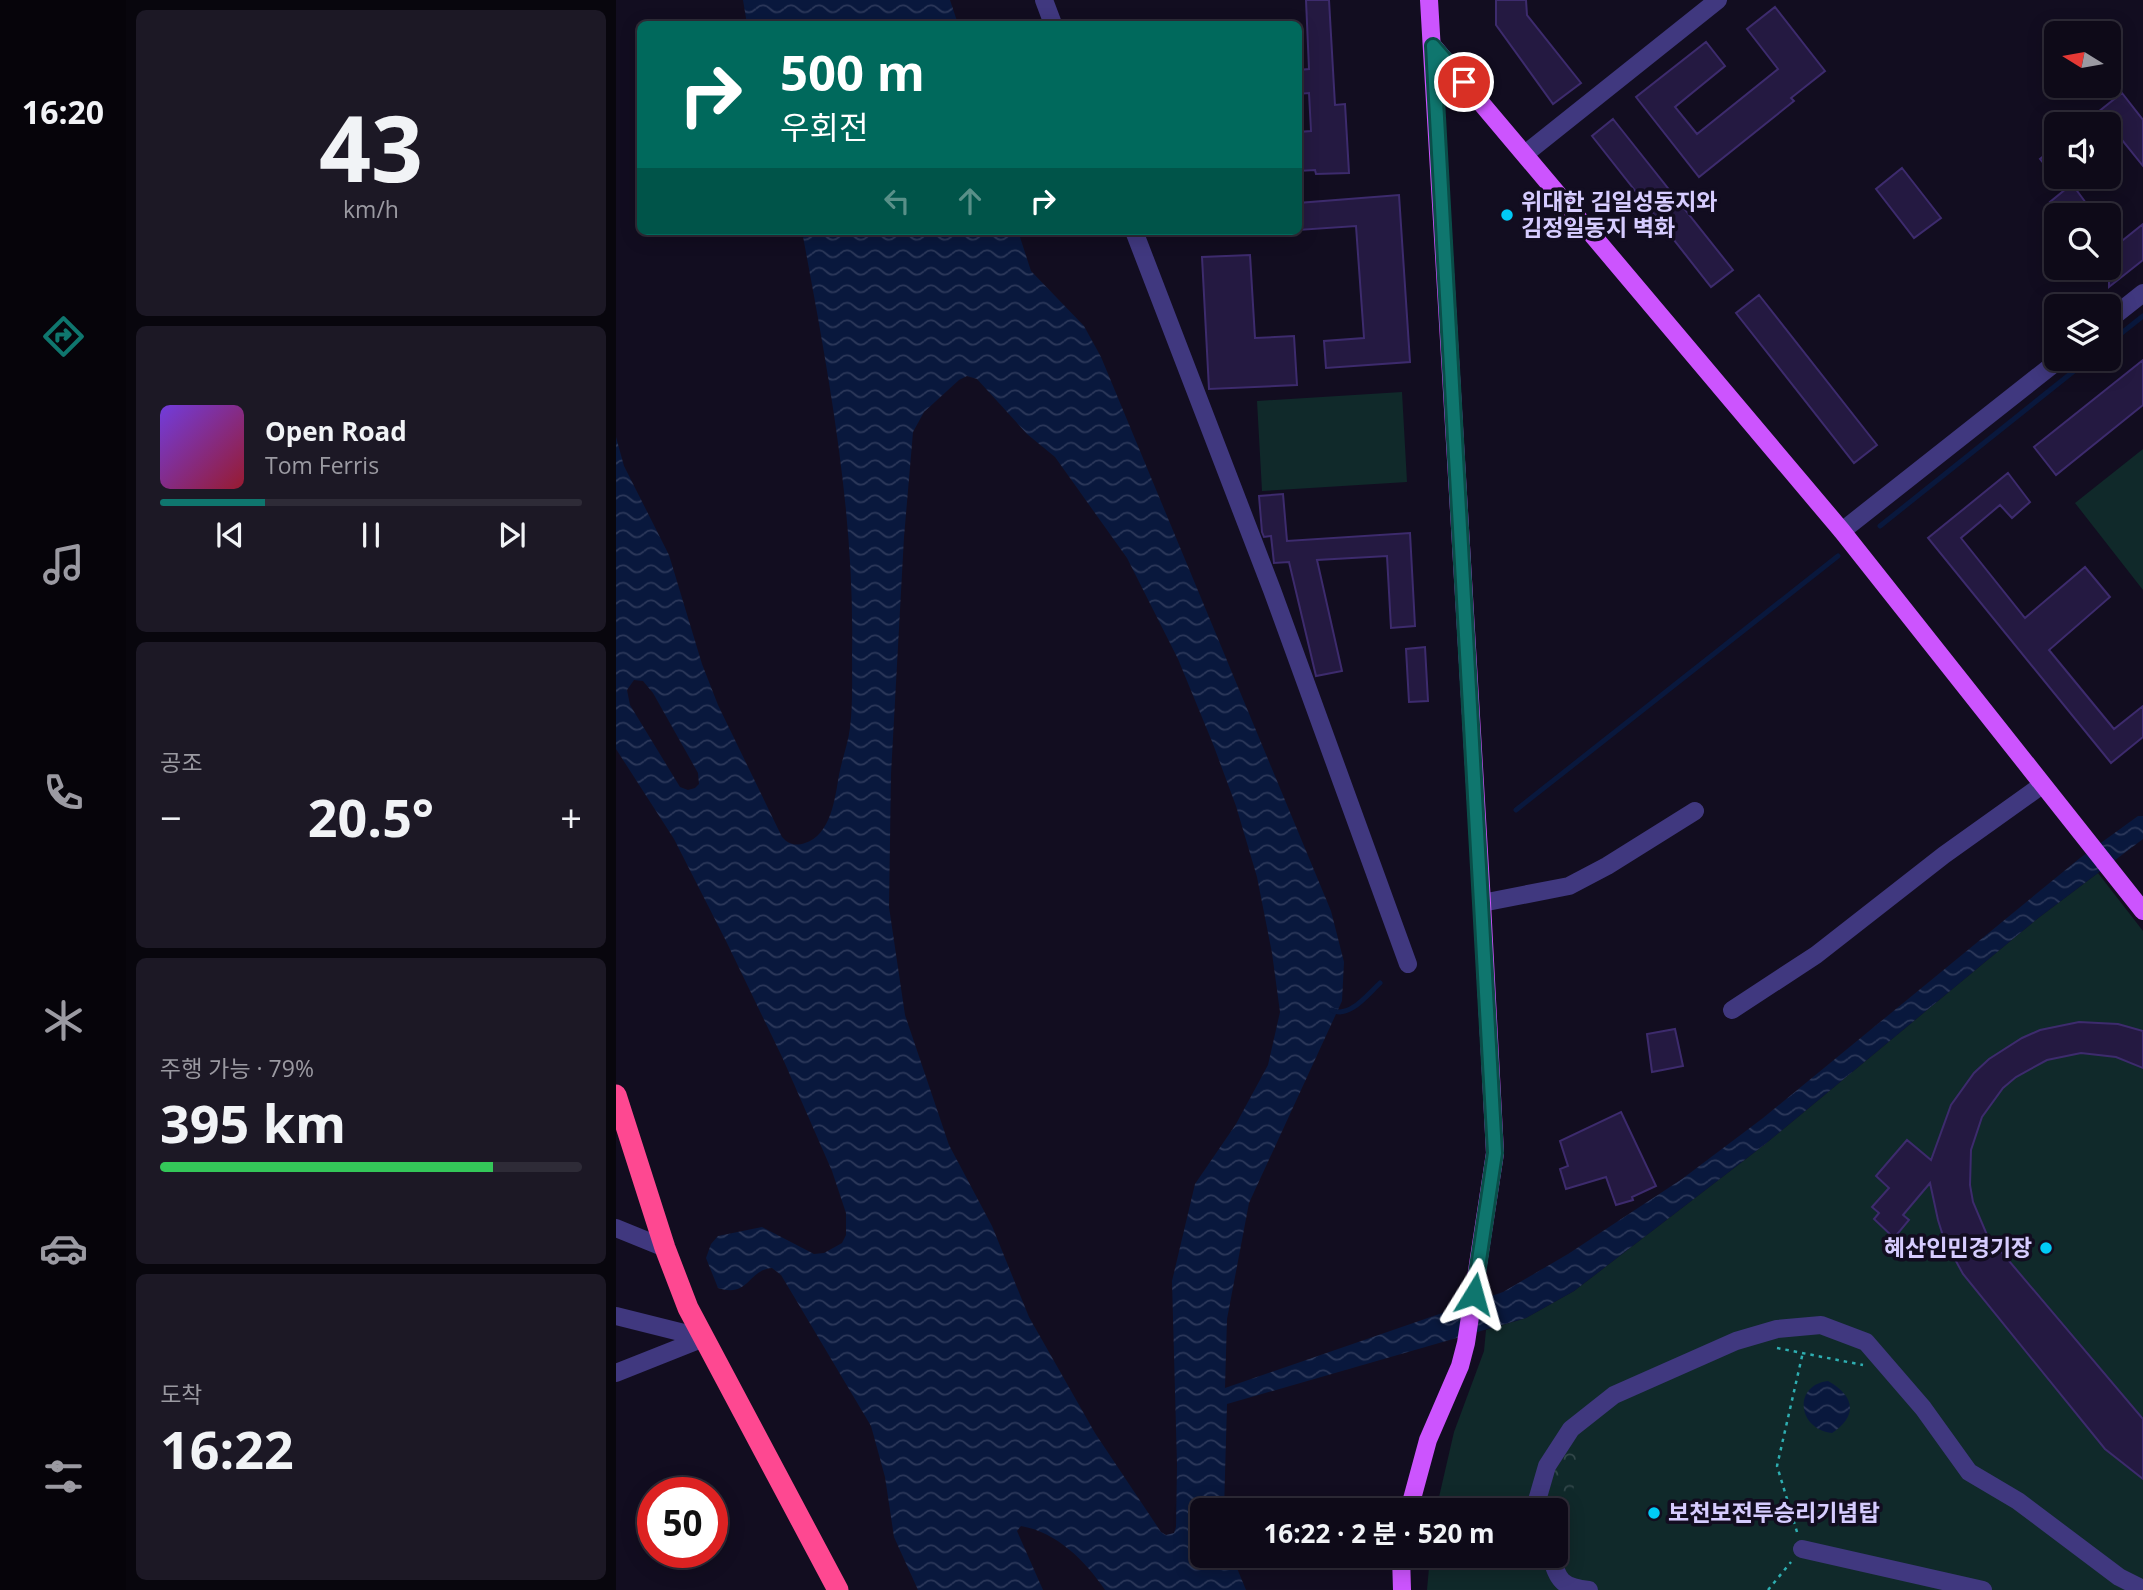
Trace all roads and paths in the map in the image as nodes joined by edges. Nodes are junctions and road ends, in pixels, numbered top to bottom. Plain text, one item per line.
1 (1044, 0) edge
2 (1429, 0) edge
3 (1718, 0) edge
4 (1052, 21) edge
5 (1433, 46) junction
6 (1525, 154) junction
7 (1136, 235) edge
8 (2143, 293) edge
9 (2121, 310) edge
10 (2045, 371) edge
11 (1842, 531) junction
12 (2042, 785) junction
13 (1695, 811) dead end
14 (1482, 903) junction
15 (2143, 911) edge
16 (1408, 964) dead end
17 (1732, 1010) dead end
18 (616, 1094) edge
19 (616, 1228) edge
20 (665, 1248) junction
21 (616, 1316) edge
22 (704, 1338) junction
23 (1776, 1348) dead end
24 (1803, 1352) junction
25 (1866, 1366) dead end
26 (616, 1374) edge
27 (1412, 1498) edge
28 (1538, 1498) edge
29 (1802, 1549) junction
30 (1401, 1568) edge
31 (1554, 1568) edge
32 (2143, 1589) edge
33 (838, 1590) edge
34 (1402, 1590) edge
35 (1589, 1590) edge
36 (1768, 1590) edge
37 (1983, 1590) edge

1 - 4 street
2 - 5 main road
3 - 6 street
5 - 6 main road
5 - 14 main road
6 - 11 main road
7 - 16 street
8 - 9 street
10 - 11 street
11 - 12 main road
12 - 15 main road
12 - 17 street
13 - 14 street
14 - 27 main road
18 - 20 highway
19 - 20 street
20 - 22 highway
21 - 22 street
22 - 26 street
22 - 33 highway
23 - 24 path
24 - 25 path
24 - 29 path
28 - 32 street
29 - 36 path
29 - 37 street
30 - 34 main road
31 - 35 street

